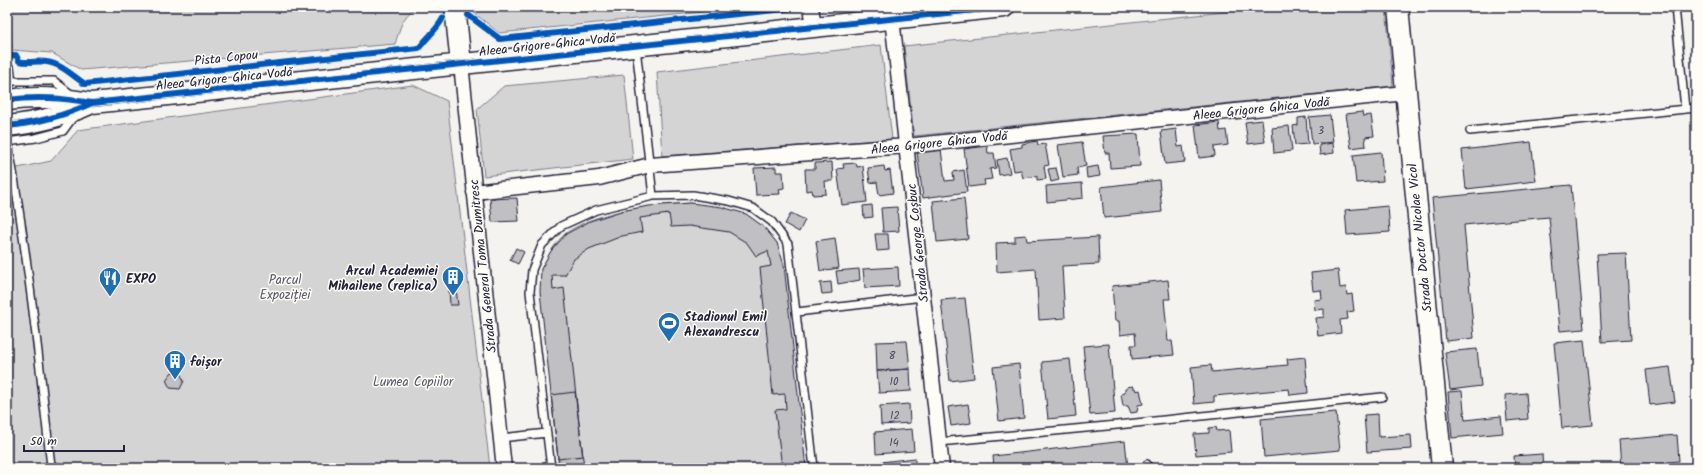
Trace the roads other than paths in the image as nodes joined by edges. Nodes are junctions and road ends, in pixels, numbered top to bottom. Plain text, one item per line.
1 (455, 7) edge
2 (811, 7) edge
3 (1004, 7) edge
4 (1398, 7) edge
5 (1675, 7) edge
6 (892, 18) junction
7 (814, 26) junction
8 (636, 46) junction
9 (461, 64) junction
10 (7, 83) edge
11 (1405, 93) junction
12 (83, 105) junction
13 (1696, 108) edge
14 (1685, 109) junction
15 (1470, 131) dead end
16 (7, 137) edge
17 (907, 146) junction
18 (650, 165) junction
19 (474, 192) junction
20 (653, 196) junction
21 (923, 297) junction
22 (797, 312) junction
23 (1382, 397) dead end
24 (547, 433) junction
25 (501, 438) junction
26 (939, 442) junction
27 (52, 466) junction
28 (43, 468) edge
29 (60, 468) edge
30 (504, 468) edge
31 (551, 468) edge
32 (814, 468) edge
33 (942, 468) edge
34 (1442, 468) edge

1 - 9 main road
2 - 7 street
3 - 6 main road, Aleea Grigore Ghica Vodă
4 - 11 main road, Strada Doctor Nicolae Vicol
5 - 14 lane
6 - 7 main road, Aleea Grigore Ghica Vodă
6 - 17 street, Strada George Coșbuc
7 - 8 main road, Aleea Grigore Ghica Vodă
8 - 9 main road, Aleea Grigore Ghica Vodă
8 - 18 lane
9 - 12 main road, Aleea Grigore Ghica Vodă
9 - 19 street, Strada General Toma Dumitresc
10 - 12 main road, Aleea Grigore Ghica Vodă
11 - 17 street, Aleea Grigore Ghica Vodă
11 - 34 main road, Strada Doctor Nicolae Vicol
12 - 16 main road, Aleea Grigore Ghica Vodă
13 - 14 lane
14 - 15 lane
16 - 27 lane
17 - 18 street, Aleea Grigore Ghica Vodă
17 - 21 street, Strada George Coșbuc
18 - 19 street, Aleea Grigore Ghica Vodă
18 - 20 lane
19 - 25 street, Strada General Toma Dumitresc
20 - 22 lane
20 - 24 lane
21 - 22 lane
21 - 26 street, Strada George Coșbuc
22 - 32 lane
23 - 26 lane
24 - 25 lane
24 - 31 lane
25 - 30 street, Strada General Toma Dumitresc
26 - 33 street, Strada George Coșbuc
27 - 28 lane
27 - 29 lane

